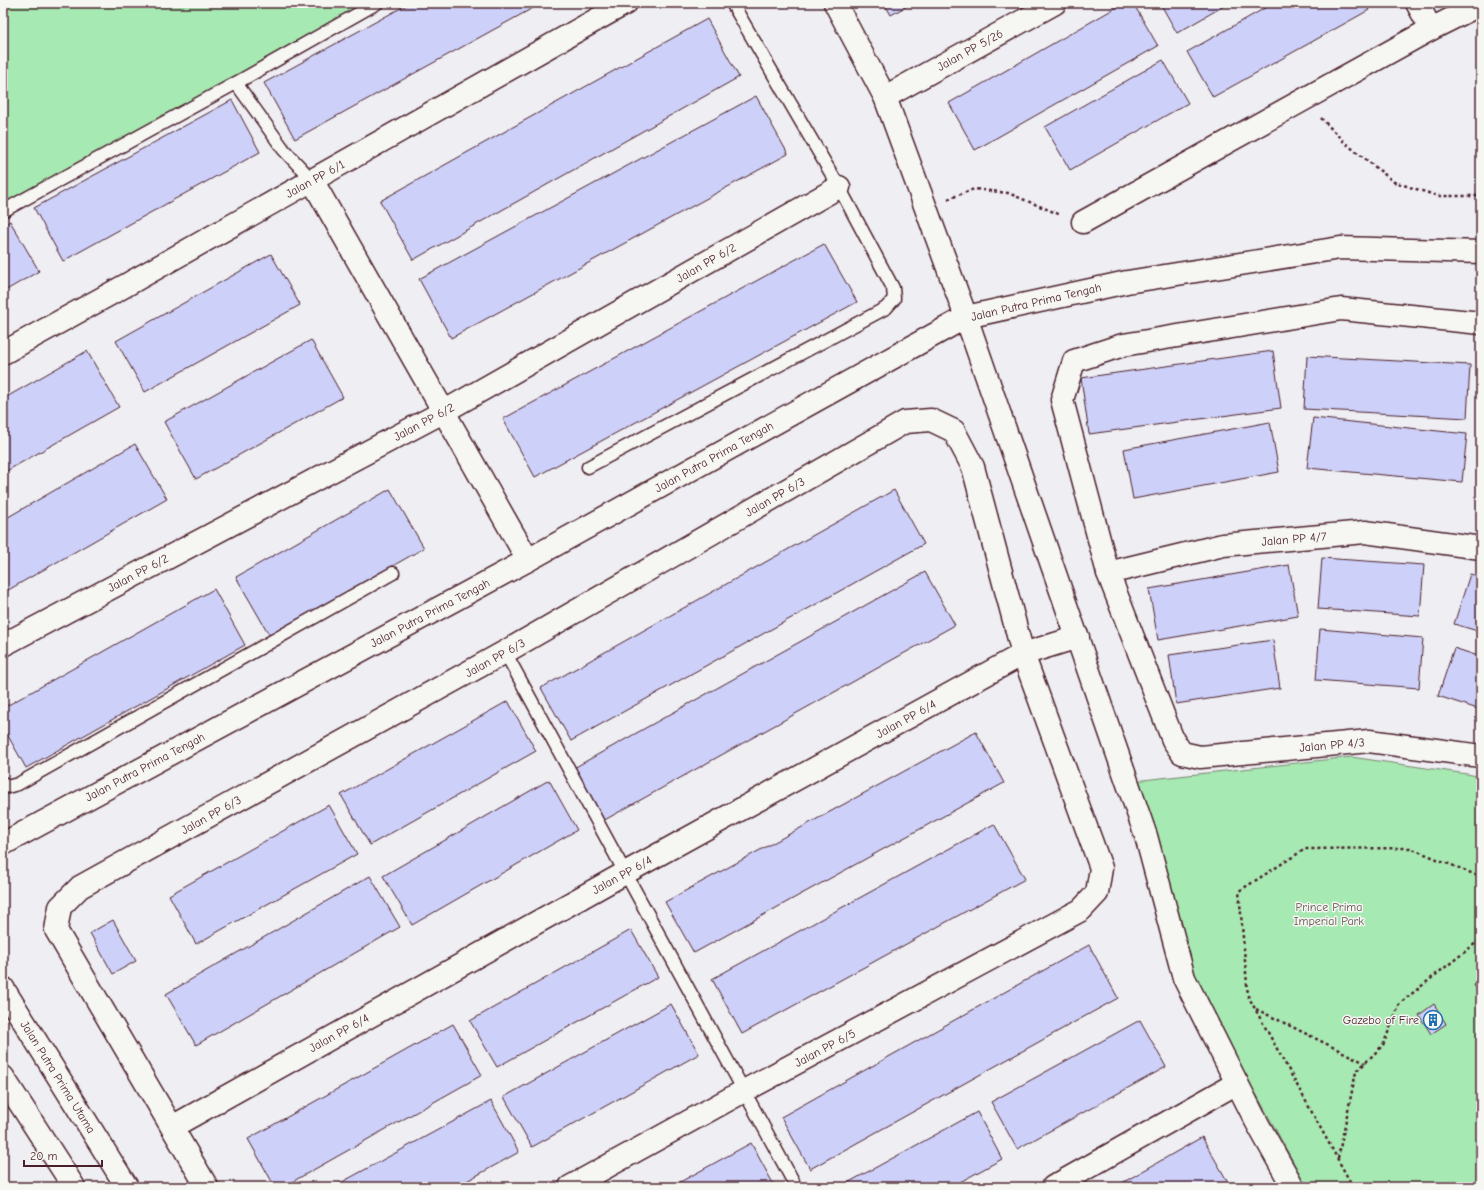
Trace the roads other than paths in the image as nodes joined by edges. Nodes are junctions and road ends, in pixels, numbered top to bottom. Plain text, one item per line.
1 (377, 3) edge
2 (626, 3) edge
3 (732, 3) edge
4 (835, 3) edge
5 (1055, 3) edge
6 (1417, 3) edge
7 (1481, 4) edge
8 (1432, 29) junction
9 (236, 83) junction
10 (885, 97) junction
11 (312, 180) junction
12 (838, 187) junction
13 (3, 211) edge
14 (1083, 222) road end
15 (1481, 252) edge
16 (966, 317) junction
17 (1481, 323) edge
18 (3, 353) edge
19 (443, 412) junction
20 (905, 422) joint
21 (588, 467) dead end
22 (1481, 548) edge
23 (528, 560) junction
24 (393, 573) dead end
25 (1108, 573) junction
26 (1078, 637) junction
27 (3, 645) edge
28 (505, 652) junction
29 (1023, 654) junction
30 (1481, 756) edge
31 (3, 783) edge
32 (3, 844) edge
33 (625, 873) junction
34 (3, 988) edge
35 (1236, 1083) junction
36 (7, 1089) edge
37 (744, 1091) junction
38 (172, 1127) junction
39 (793, 1181) dead end
40 (74, 1187) edge
41 (127, 1187) edge
42 (207, 1187) edge
43 (570, 1187) edge
44 (1053, 1187) edge
45 (1292, 1187) edge

1 - 9 lane
2 - 11 street, Jalan PP 6/1
3 - 12 lane
4 - 10 street
5 - 10 street, Jalan PP 5/26
6 - 8 street
7 - 8 street
8 - 14 street
9 - 11 lane
9 - 13 lane
10 - 16 street
11 - 18 street, Jalan PP 6/1
11 - 19 street
12 - 19 street, Jalan PP 6/2
12 - 21 lane
15 - 16 street, Jalan Putra Prima Tengah
16 - 23 street, Jalan Putra Prima Tengah
16 - 26 street
17 - 25 street
19 - 23 street
19 - 27 street, Jalan PP 6/2
20 - 28 street, Jalan PP 6/3
20 - 29 street, Jalan PP 6/5
22 - 25 street, Jalan PP 4/7
23 - 32 street, Jalan Putra Prima Tengah
24 - 31 lane
25 - 30 street, Jalan PP 4/3
26 - 29 street, Jalan PP 6/4
26 - 35 street
28 - 33 lane
28 - 38 street, Jalan PP 6/3
29 - 33 street, Jalan PP 6/4
29 - 37 street, Jalan PP 6/5
33 - 37 lane
33 - 38 street, Jalan PP 6/4
34 - 41 street, Jalan Putra Prima Utama
35 - 44 street
35 - 45 street
36 - 40 street
37 - 39 lane
37 - 43 street, Jalan PP 6/5
38 - 42 street, Jalan PP 6/3

